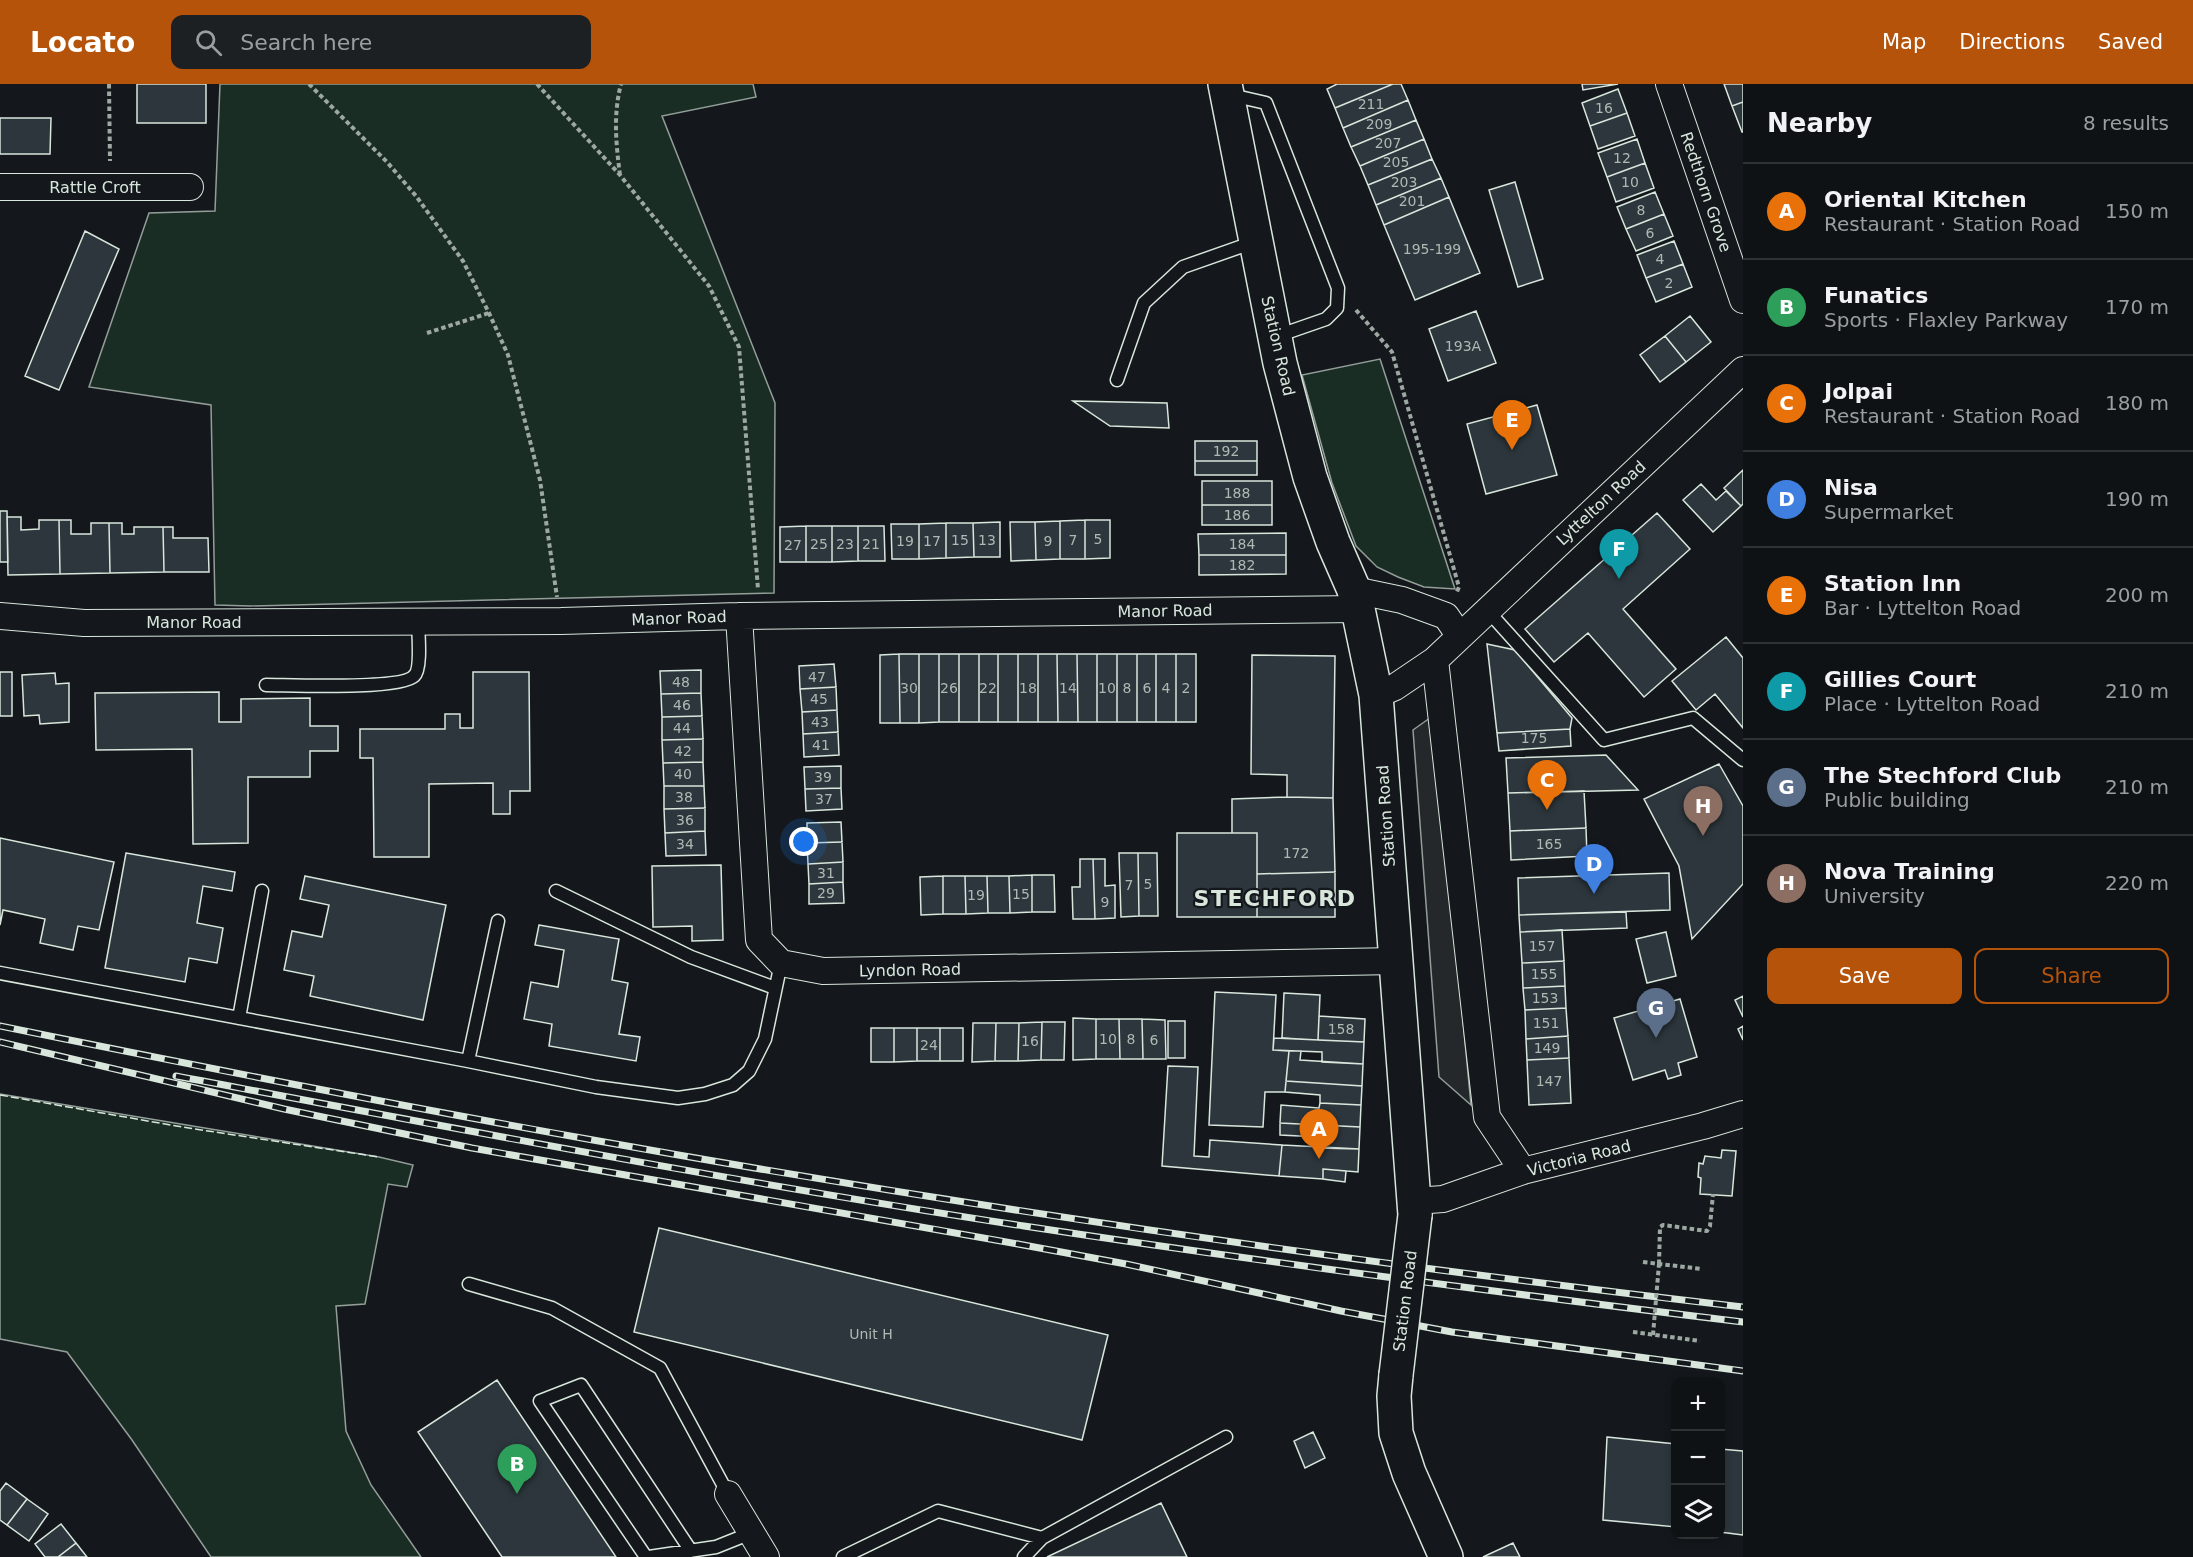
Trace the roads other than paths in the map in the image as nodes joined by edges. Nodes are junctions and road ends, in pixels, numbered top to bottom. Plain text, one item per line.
1 (1669, 84) edge
2 (1226, 89) edge
3 (0, 187) edge
4 (190, 187) dead end
5 (1256, 242) junction
6 (1743, 300) edge
7 (1275, 337) junction
8 (1743, 370) edge
9 (1117, 380) dead end
10 (1357, 599) junction
11 (1486, 610) junction
12 (0, 616) edge
13 (750, 616) junction
14 (418, 621) junction
15 (1453, 625) junction
16 (1435, 660) junction
17 (266, 685) dead end
18 (1376, 695) junction
19 (1743, 760) edge
20 (262, 891) dead end
21 (556, 891) dead end
22 (498, 921) dead end
23 (1397, 961) junction
24 (781, 963) junction
25 (0, 973) edge
26 (776, 988) junction
27 (239, 1018) junction
28 (468, 1061) junction
29 (1743, 1114) edge
30 (1523, 1172) junction
31 (1415, 1208) junction
32 (469, 1284) dead end
33 (1226, 1437) dead end
34 (728, 1494) joint
35 (751, 1533) junction
36 (1042, 1538) junction
37 (691, 1551) junction
38 (648, 1557) edge
39 (766, 1557) edge
40 (843, 1557) edge
41 (1024, 1557) edge
42 (1446, 1557) edge

1 - 6 street, Redthorn Grove
2 - 5 main road, Station Road
2 - 7 lane
3 - 4 street, Rattle Croft
5 - 7 main road, Station Road
5 - 9 lane
7 - 10 main road, Station Road
8 - 11 street, Lyttelton Road
10 - 13 street, Manor Road
10 - 15 street
10 - 18 main road, Station Road
11 - 15 street, Lyttelton Road
11 - 19 lane
12 - 14 street, Manor Road
13 - 14 street, Manor Road
13 - 24 street
14 - 17 lane
15 - 16 street, Lyttelton Road
16 - 18 street, Lyttelton Road
16 - 30 street
18 - 23 main road, Station Road
20 - 27 lane
21 - 26 lane
22 - 28 lane
23 - 24 street, Lyndon Road
23 - 31 main road, Station Road
24 - 26 lane
25 - 27 lane
26 - 28 lane
27 - 28 lane
29 - 30 street, Victoria Road
30 - 31 street, Victoria Road
31 - 42 main road, Station Road, bridge
32 - 34 lane
33 - 36 lane
34 - 35 street
35 - 37 lane
35 - 39 street
36 - 40 lane
36 - 41 lane
37 - 38 lane
37 - 38 lane

